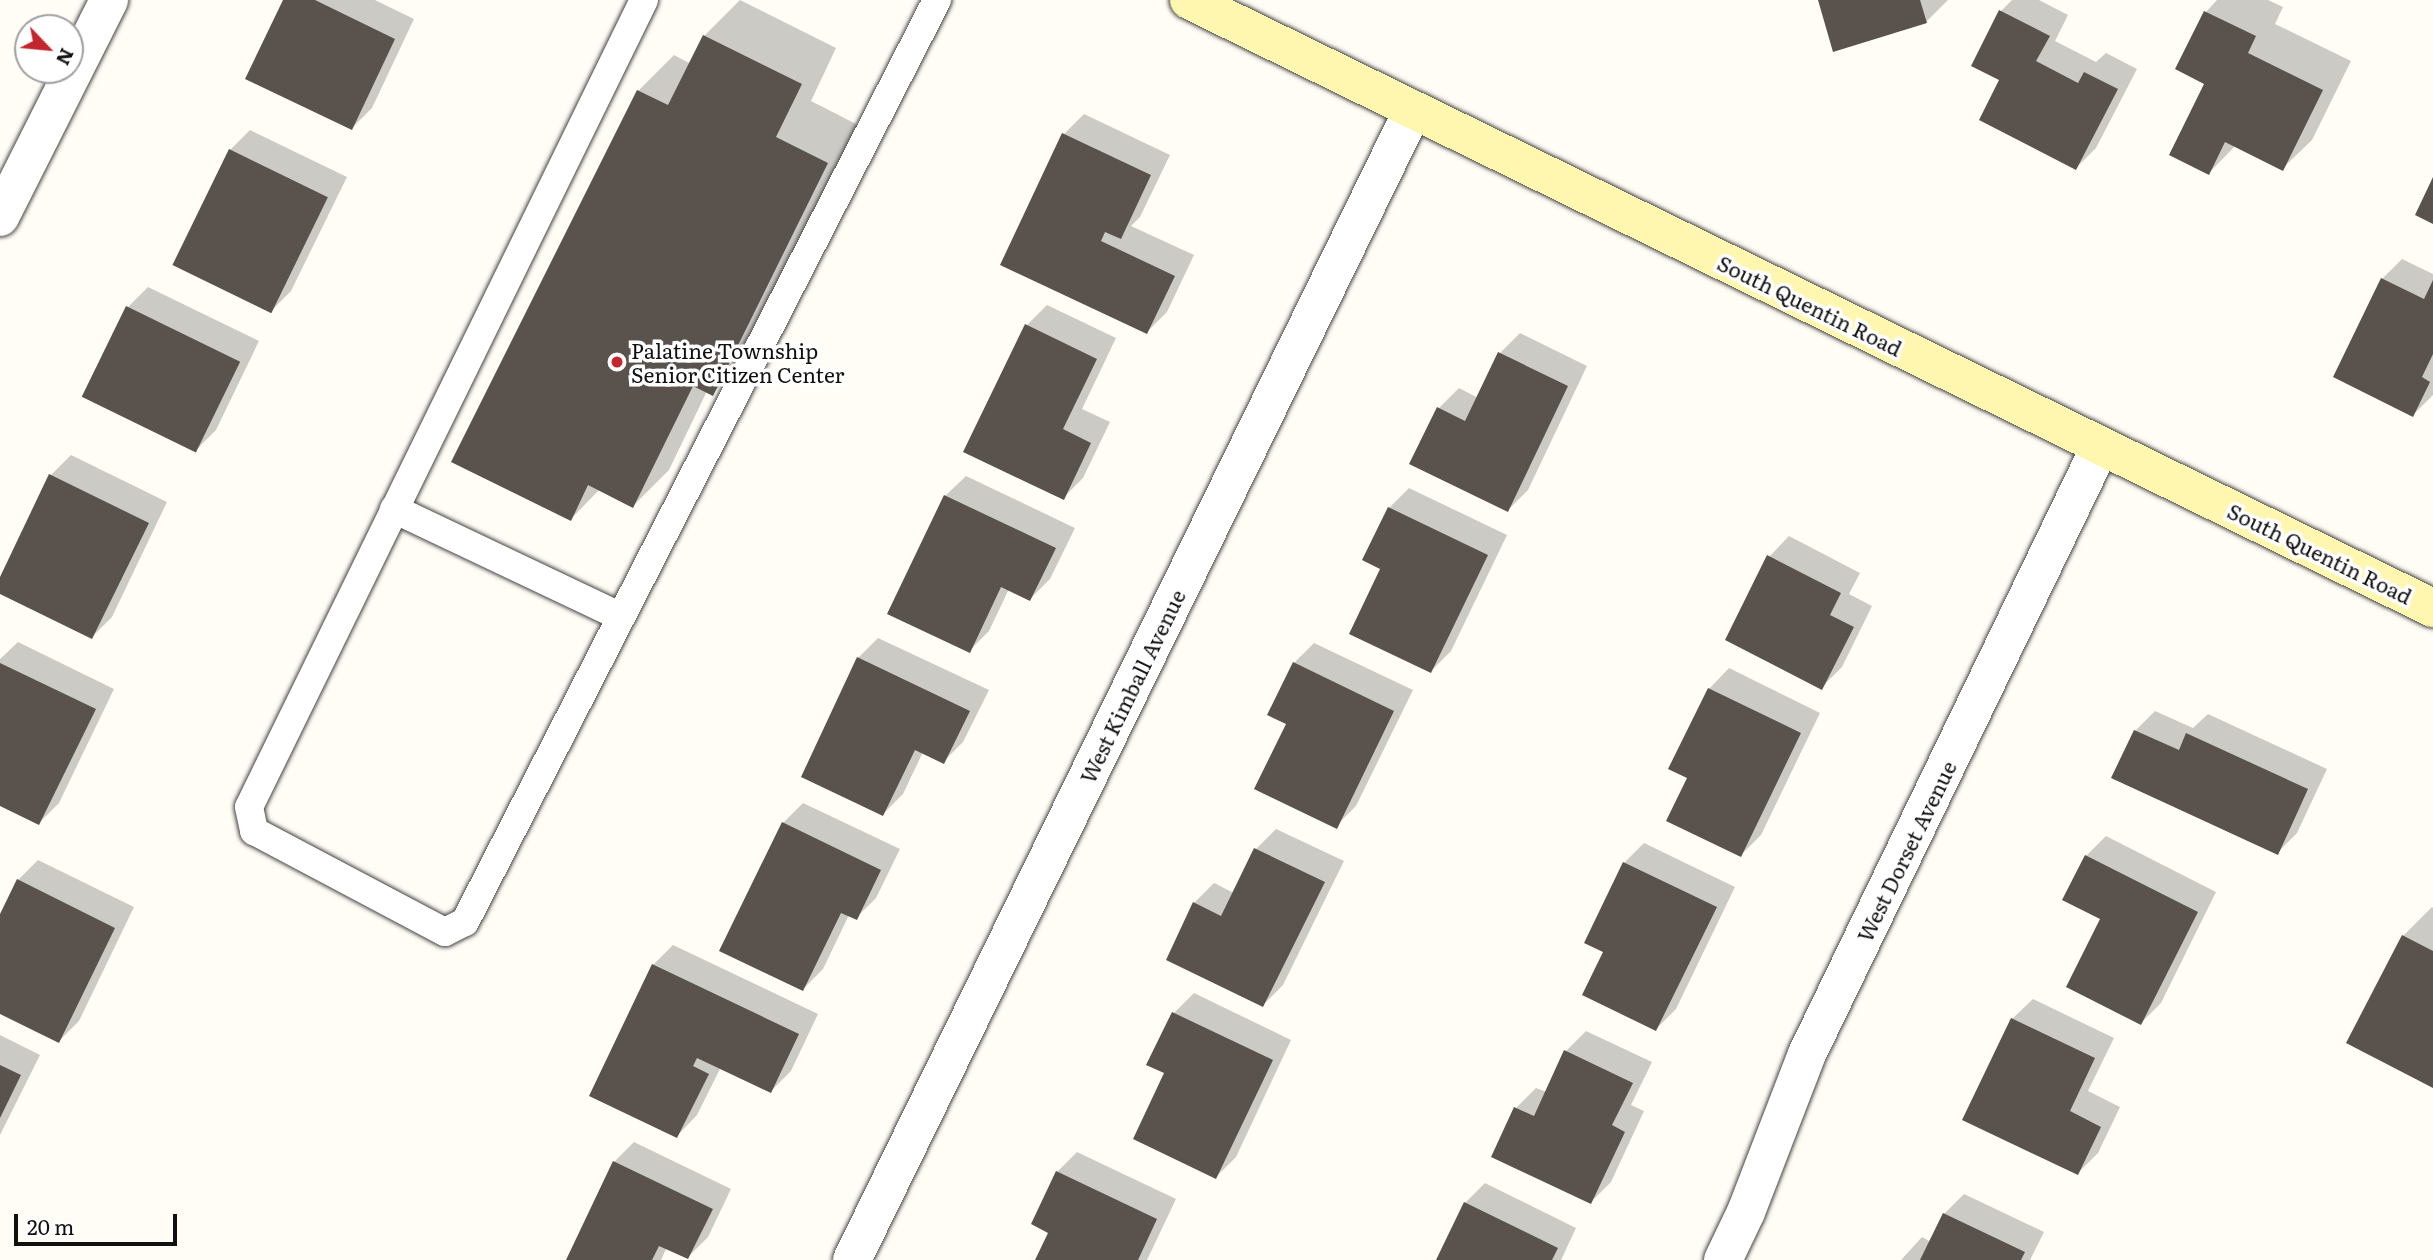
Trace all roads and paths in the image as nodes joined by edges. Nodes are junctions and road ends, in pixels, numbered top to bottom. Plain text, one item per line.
1 (109, 0) edge
2 (644, 0) edge
3 (937, 0) edge
4 (1189, 0) edge
5 (1412, 112) junction
6 (0, 216) edge
7 (2101, 447) junction
8 (394, 509) junction
9 (2433, 608) edge
10 (621, 617) junction
11 (852, 1260) edge
12 (1723, 1260) edge

1 - 6 street
2 - 8 lane
3 - 10 lane
4 - 5 main road, South Quentin Road
5 - 7 main road, South Quentin Road
5 - 11 street, West Kimball Avenue
7 - 9 main road, South Quentin Road
7 - 12 street, West Dorset Avenue
8 - 10 lane
8 - 10 lane

